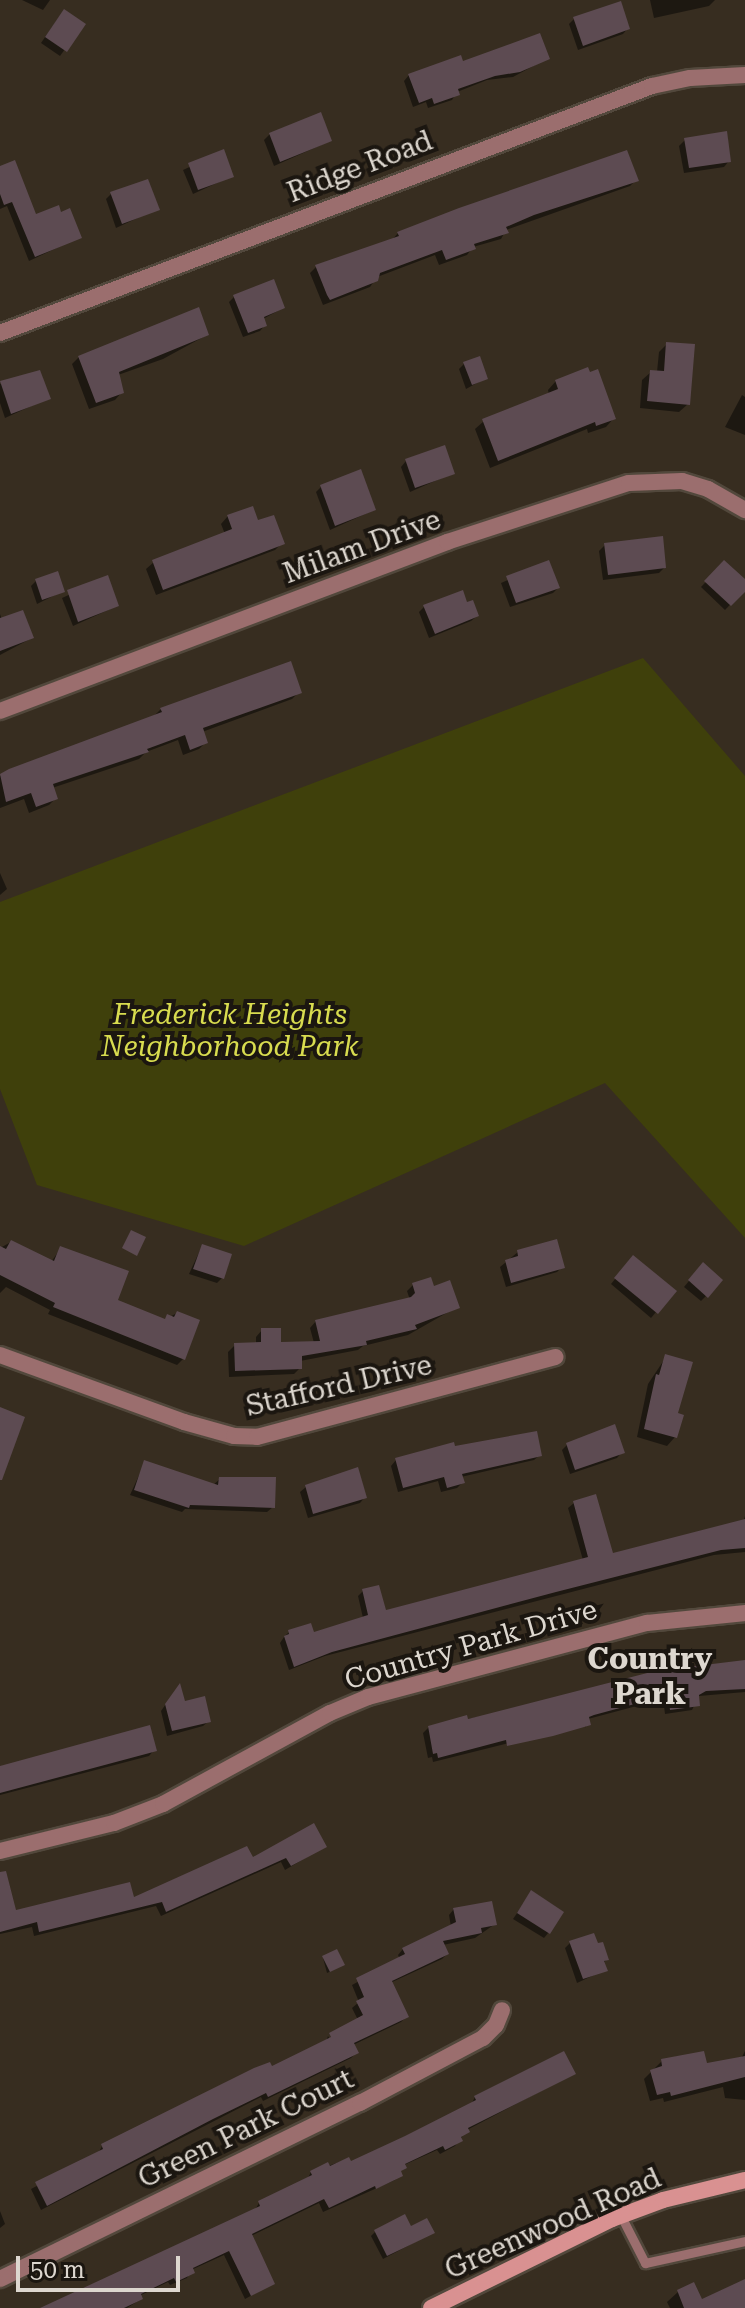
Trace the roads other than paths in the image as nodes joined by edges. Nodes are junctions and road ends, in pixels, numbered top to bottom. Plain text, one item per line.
1 (745, 75) edge
2 (0, 333) edge
3 (745, 510) edge
4 (0, 711) edge
5 (0, 1355) edge
6 (555, 1357) dead end
7 (745, 1613) edge
8 (0, 1851) edge
9 (502, 2010) dead end
10 (745, 2180) edge
11 (621, 2216) junction
12 (745, 2241) edge
13 (0, 2279) edge
14 (442, 2305) edge

1 - 2 street, Ridge Road
3 - 4 street, Milam Drive
5 - 6 street, Stafford Drive
7 - 8 street, Country Park Drive
9 - 13 street, Green Park Court
10 - 11 main road, Greenwood Road
11 - 12 lane
11 - 14 main road, Greenwood Road

